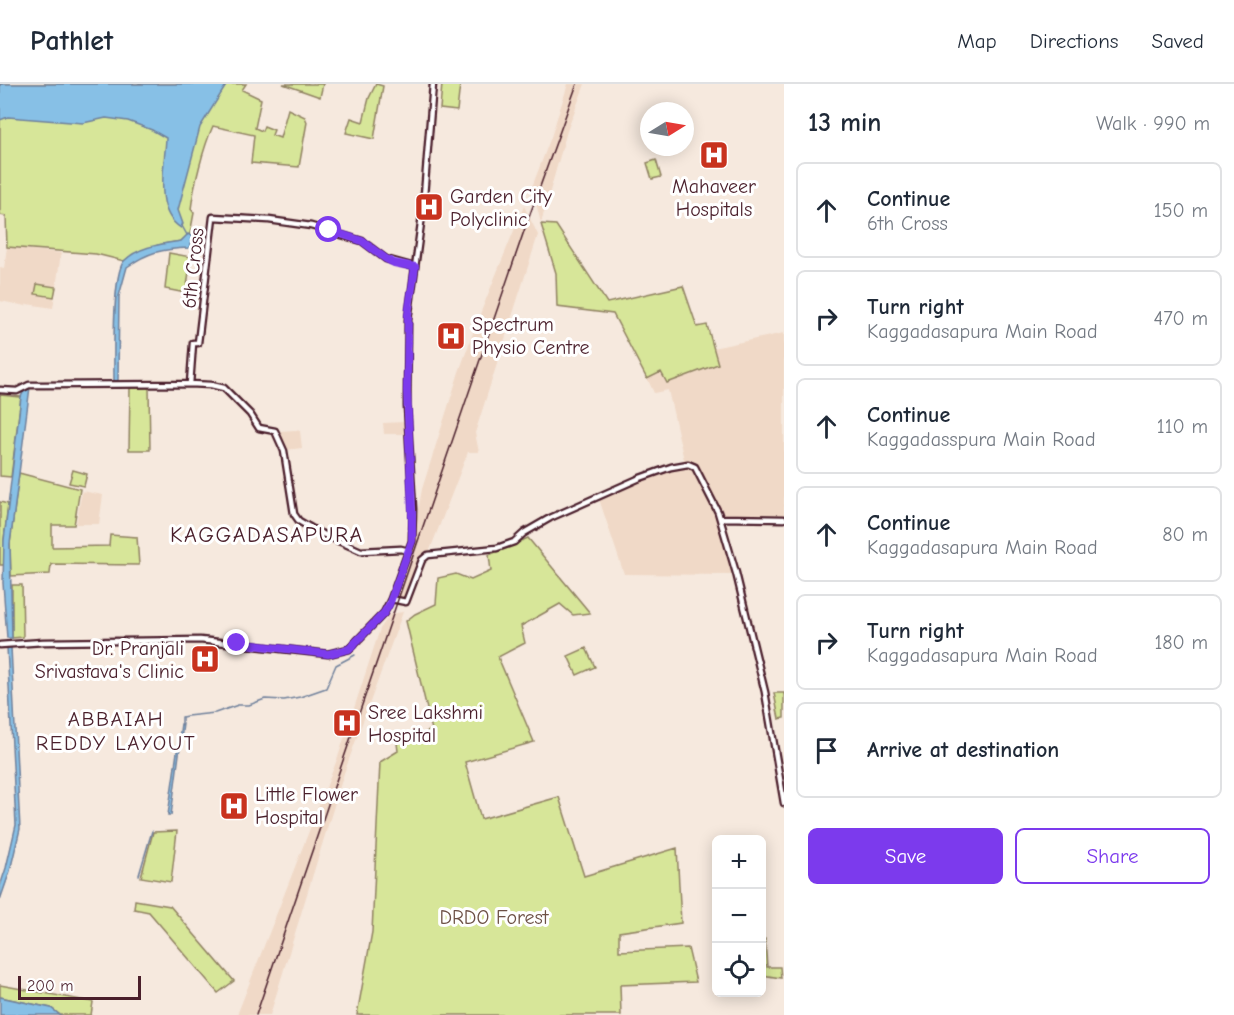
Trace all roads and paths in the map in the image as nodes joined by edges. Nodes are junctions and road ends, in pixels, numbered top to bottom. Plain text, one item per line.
1 (433, 84) edge
2 (415, 267) junction
3 (190, 384) junction
4 (0, 390) edge
5 (720, 518) junction
6 (784, 519) edge
7 (409, 551) junction
8 (391, 599) junction
9 (0, 645) edge
10 (784, 803) edge

1 - 2 street
2 - 3 street, 6th Cross
2 - 7 street
3 - 4 street
3 - 7 street
5 - 6 street
5 - 8 street
5 - 10 street
7 - 8 street
8 - 9 street

